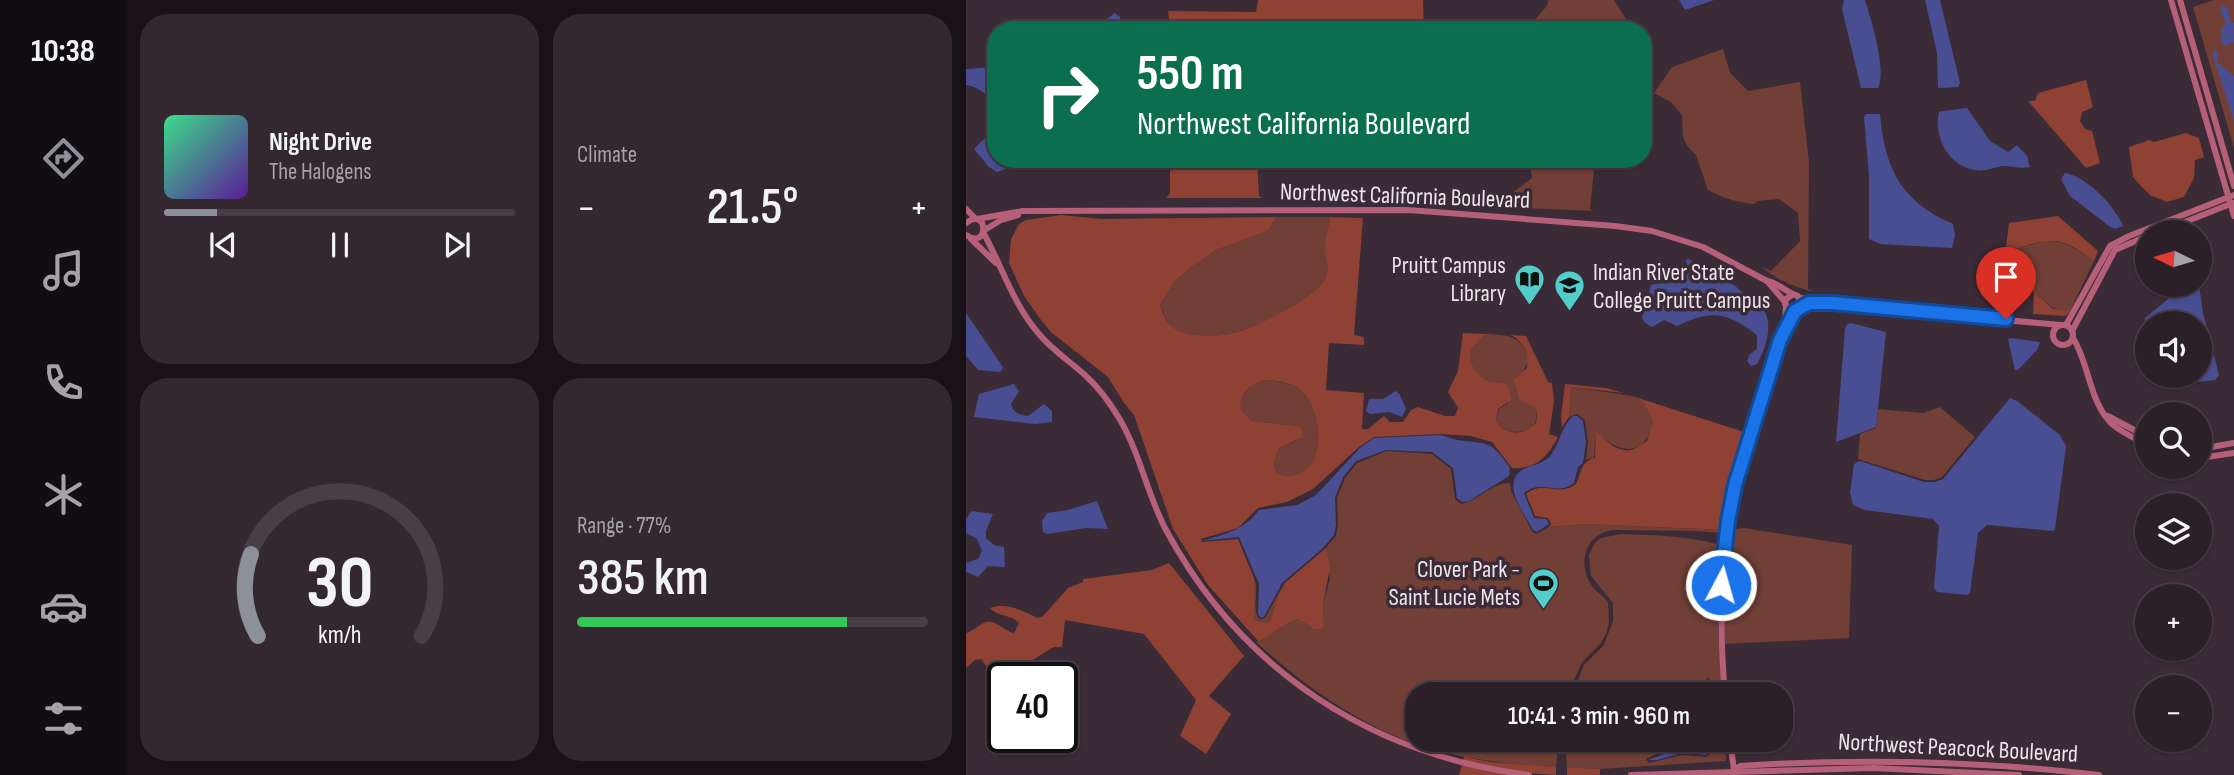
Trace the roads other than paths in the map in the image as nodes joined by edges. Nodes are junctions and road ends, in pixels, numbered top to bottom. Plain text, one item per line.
1 (2171, 0) edge
2 (2180, 0) edge
3 (2197, 89) junction
4 (2215, 120) junction
5 (2234, 186) edge
6 (2232, 200) edge
7 (966, 209) edge
8 (1030, 211) junction
9 (2234, 216) edge
10 (976, 219) junction
11 (2187, 220) edge
12 (966, 223) edge
13 (983, 232) junction
14 (968, 237) edge
15 (2135, 241) edge
16 (997, 264) junction
17 (1766, 281) junction
18 (1795, 296) junction
19 (1832, 303) junction
20 (1786, 304) junction
21 (1797, 309) junction
22 (2044, 323) junction
23 (2063, 325) junction
24 (2053, 334) junction
25 (2071, 337) junction
26 (1780, 340) junction
27 (2104, 413) junction
28 (2135, 430) edge
29 (2135, 438) edge
30 (2234, 443) edge
31 (2212, 447) edge
32 (2234, 453) edge
33 (2212, 456) edge
34 (1724, 682) edge
35 (1732, 752) edge
36 (1896, 761) junction
37 (1856, 768) junction
38 (1734, 771) junction
39 (1529, 775) edge
40 (1631, 775) edge
41 (2019, 775) edge
42 (2099, 775) edge

1 - 3 street
2 - 4 street
3 - 4 street
3 - 6 street
4 - 5 street
6 - 9 street
6 - 11 street
6 - 23 street
7 - 10 street
8 - 10 street, Northwest California Boulevard
8 - 13 street, Northwest California Boulevard
8 - 17 street, Northwest California Boulevard
10 - 12 street, Northwest California Boulevard
10 - 13 street
13 - 14 street, Northwest California Boulevard
13 - 16 street
14 - 16 street
15 - 25 street
16 - 39 street
17 - 18 street, Northwest California Boulevard
17 - 20 street, Northwest California Boulevard
18 - 19 street, Northwest California Boulevard
18 - 20 street
18 - 21 street
19 - 21 street, Northwest California Boulevard
19 - 22 street, Northwest California Boulevard
20 - 21 street
20 - 26 street
21 - 26 street
22 - 23 street, Northwest California Boulevard
22 - 24 street
23 - 24 street
23 - 25 street
24 - 25 street
25 - 27 street
26 - 34 street
27 - 28 street
27 - 29 street
30 - 31 street
32 - 33 street
35 - 38 street
36 - 37 street
36 - 38 street, Northwest Peacock Boulevard
36 - 42 street, Northwest Peacock Boulevard
37 - 38 street, Northwest Peacock Boulevard
37 - 41 street, Northwest Peacock Boulevard
38 - 40 street, Northwest Peacock Boulevard

